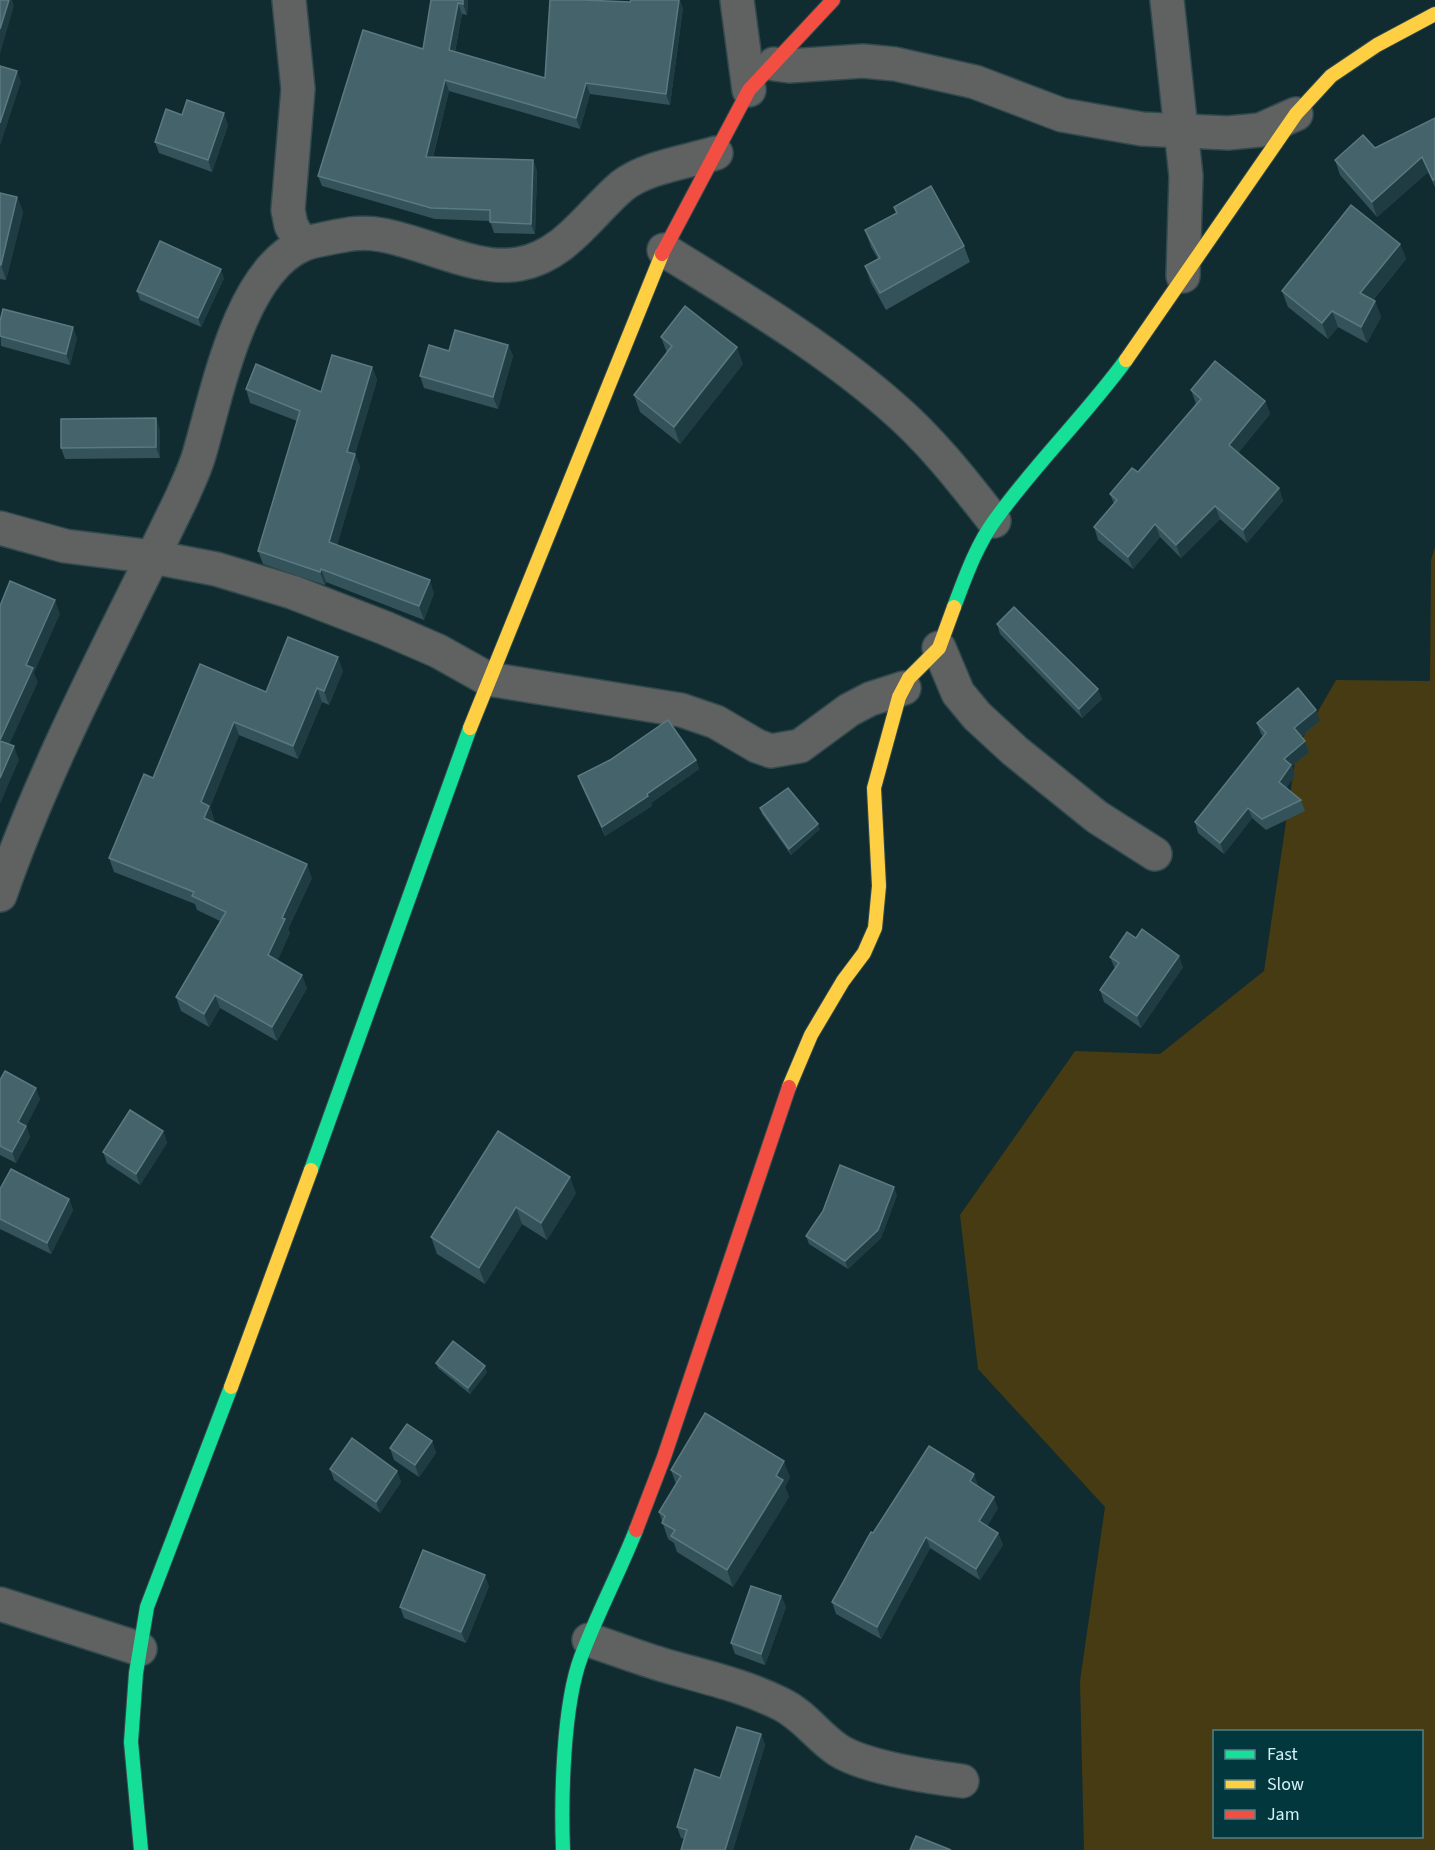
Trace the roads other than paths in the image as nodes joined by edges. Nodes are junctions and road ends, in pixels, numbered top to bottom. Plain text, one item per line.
1 (289, 0) edge
2 (737, 0) edge
3 (833, 0) edge
4 (1167, 0) edge
5 (1435, 14) edge
6 (774, 64) junction
7 (749, 90) junction
8 (1296, 114) junction
9 (1182, 132) junction
10 (716, 153) junction
11 (302, 245) junction
12 (664, 250) junction
13 (1183, 276) junction
14 (994, 520) junction
15 (0, 528) edge
16 (153, 557) junction
17 (939, 648) junction
18 (488, 679) junction
19 (904, 688) junction
20 (1155, 854) dead end
21 (0, 895) edge
22 (0, 1604) edge
23 (590, 1640) junction
24 (140, 1649) junction
25 (962, 1781) dead end
26 (141, 1850) edge
27 (563, 1850) edge

1 - 11 street
2 - 7 street
3 - 6 street
4 - 9 street
5 - 8 street
6 - 7 street
6 - 9 street
7 - 10 street
8 - 9 street
8 - 13 street
9 - 13 street
10 - 11 street
10 - 12 street
11 - 16 street
12 - 14 street
12 - 18 street
13 - 14 street
14 - 17 street
15 - 16 street
16 - 18 street
16 - 21 street
17 - 19 street
17 - 20 street
18 - 19 street
18 - 24 street
19 - 23 street
22 - 24 street
23 - 25 street
23 - 27 street
24 - 26 street

